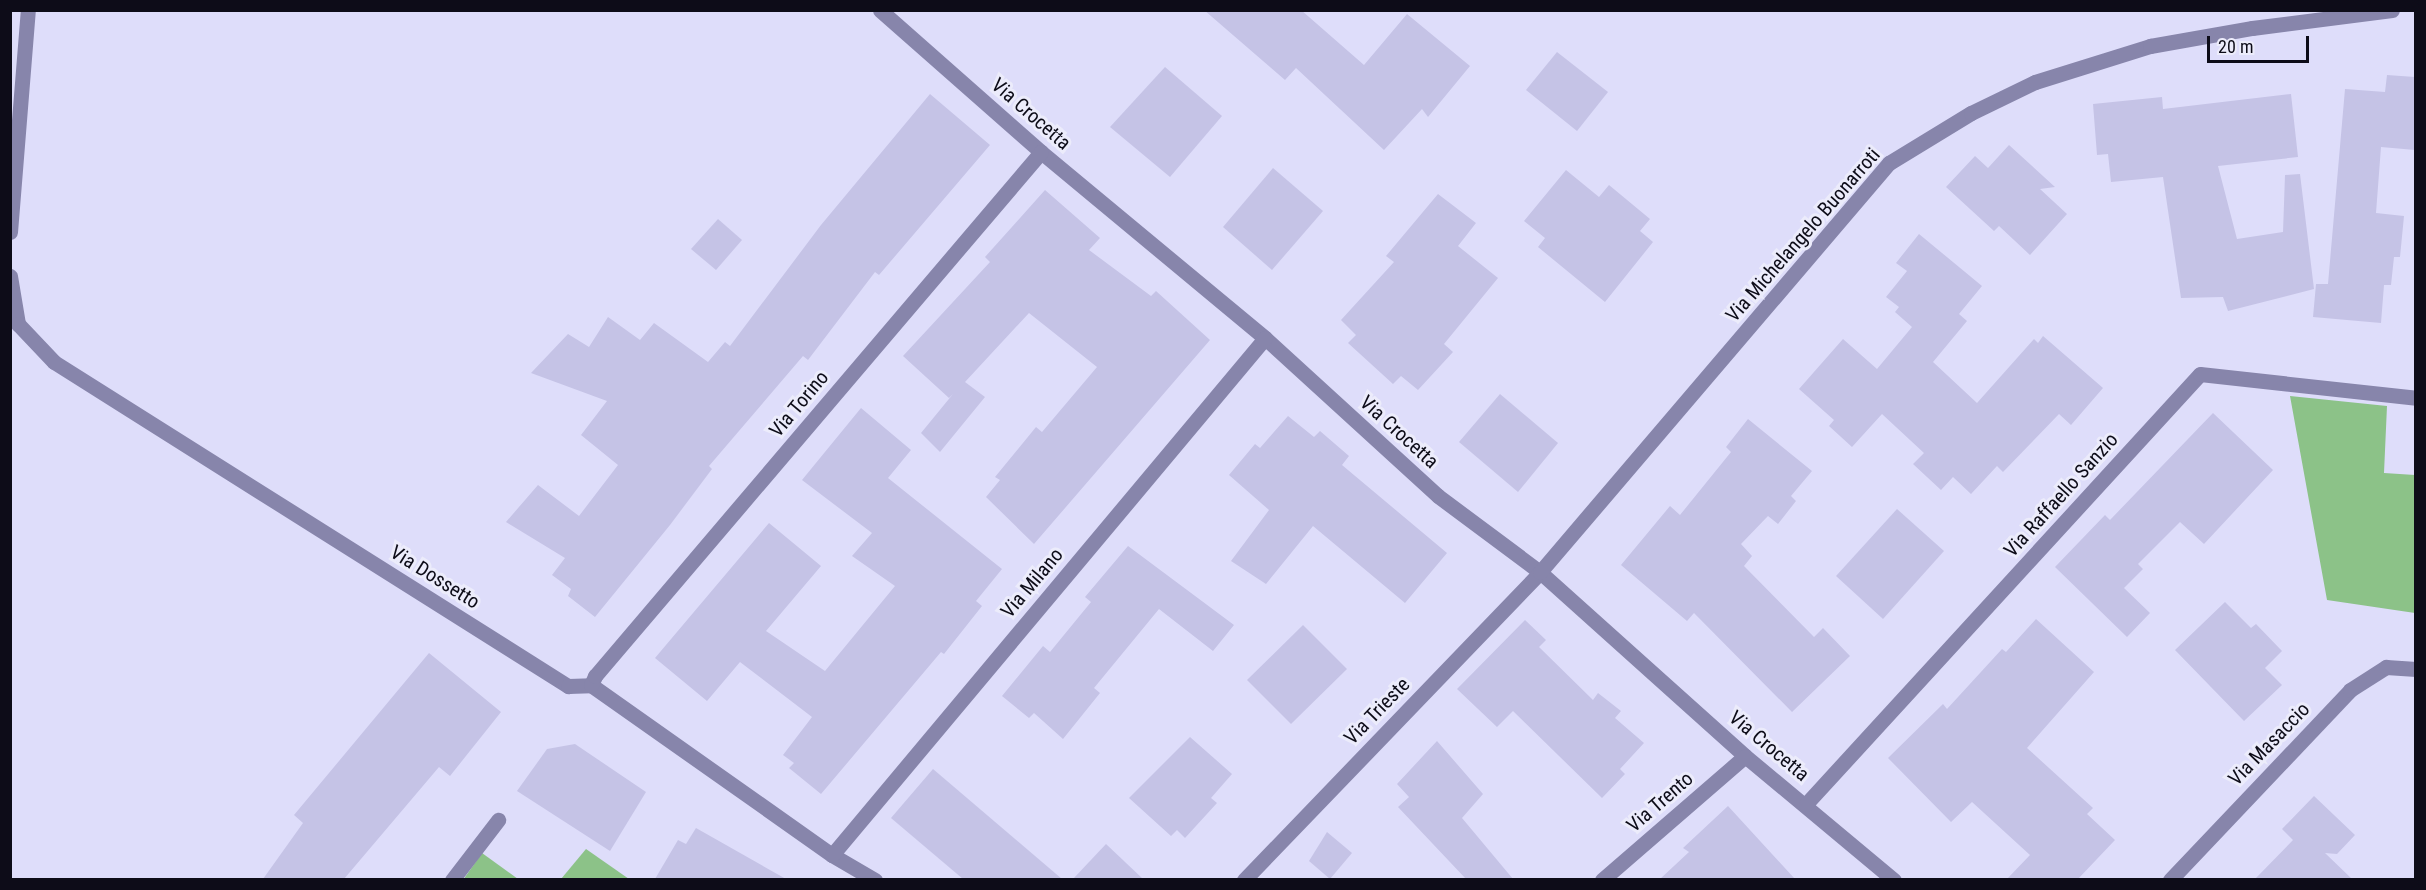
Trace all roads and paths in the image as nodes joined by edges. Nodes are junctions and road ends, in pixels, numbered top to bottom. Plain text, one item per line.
1 (28, 10) edge
2 (879, 10) edge
3 (2392, 10) edge
4 (1041, 152) junction
5 (10, 232) edge
6 (10, 276) edge
7 (1265, 338) junction
8 (2415, 398) edge
9 (1540, 572) junction
10 (2415, 669) edge
11 (591, 685) junction
12 (1745, 756) junction
13 (1806, 804) junction
14 (498, 820) dead end
15 (832, 855) junction
16 (452, 879) edge
17 (875, 879) edge
18 (1244, 879) edge
19 (1602, 879) edge
20 (1894, 879) edge
21 (2170, 879) edge

1 - 5 street
2 - 4 street, Via Crocetta
3 - 9 street, Via Michelangelo Buonarroti
4 - 7 street, Via Crocetta
4 - 11 street, Via Torino
6 - 11 street, Via Dossetto
7 - 9 street, Via Crocetta
7 - 15 street, Via Milano
8 - 13 street, Via Raffaello Sanzio
9 - 12 street, Via Crocetta
9 - 18 street, Via Trieste
10 - 21 street, Via Masaccio
11 - 15 street, Via Dossetto
12 - 13 street, Via Crocetta
12 - 19 street, Via Trento
13 - 20 street, Via Crocetta
14 - 16 street
15 - 17 street, Via Dossetto

